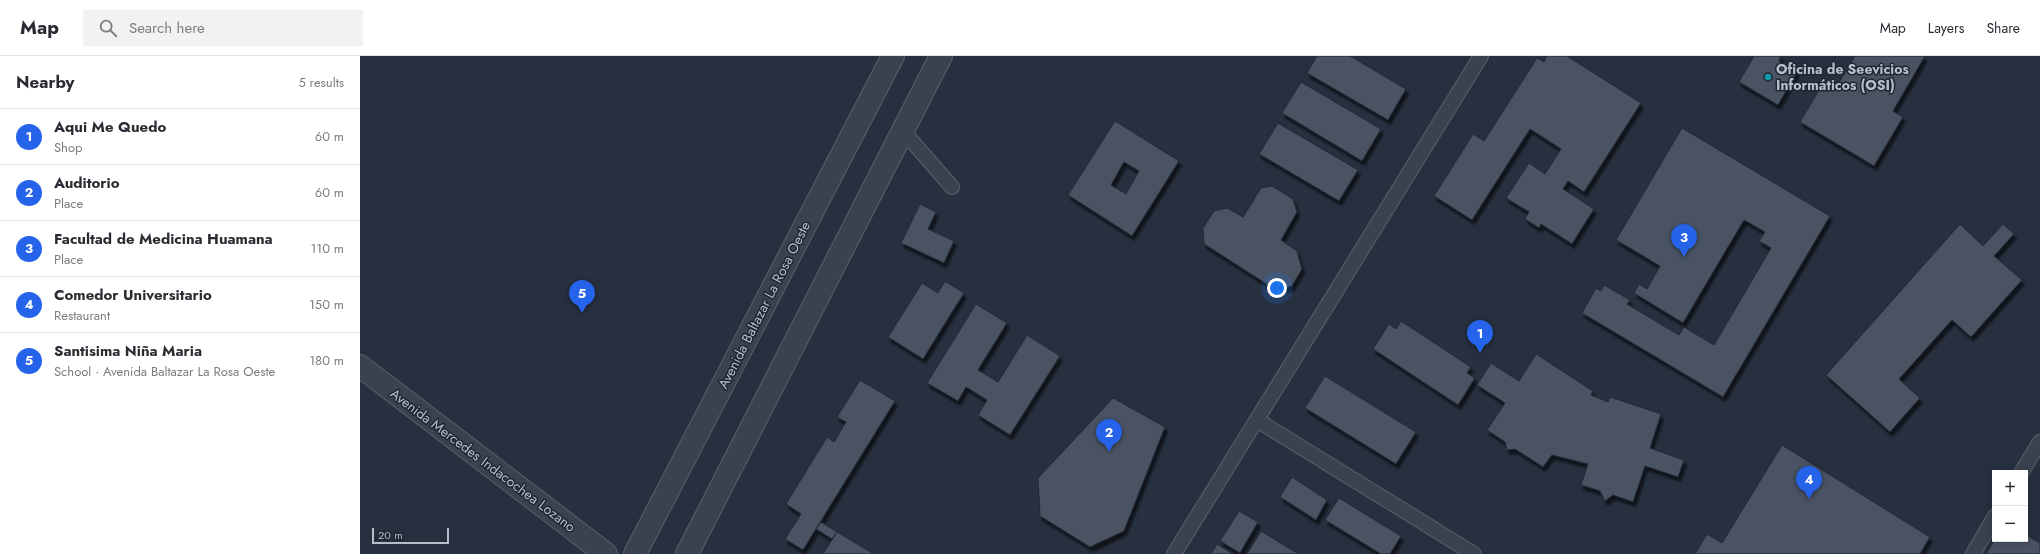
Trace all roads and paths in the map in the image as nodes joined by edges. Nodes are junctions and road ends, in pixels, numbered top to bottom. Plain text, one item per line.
1 (893, 56) edge
2 (941, 56) edge
3 (1481, 56) edge
4 (902, 131) junction
5 (952, 187) dead end
6 (360, 366) edge
7 (1257, 420) junction
8 (2040, 442) edge
9 (2023, 470) edge
10 (1992, 521) edge
11 (691, 553) edge
12 (606, 554) edge
13 (635, 554) edge
14 (1174, 554) edge
15 (1474, 554) edge
16 (1972, 554) edge

1 - 13 street, Avenida Baltazar La Rosa Oeste
2 - 4 street
3 - 7 lane
4 - 5 lane
4 - 11 street
6 - 12 street, Avenida Mercedes Indacochea Lozano
7 - 14 lane
7 - 15 lane
8 - 9 lane
10 - 16 lane

